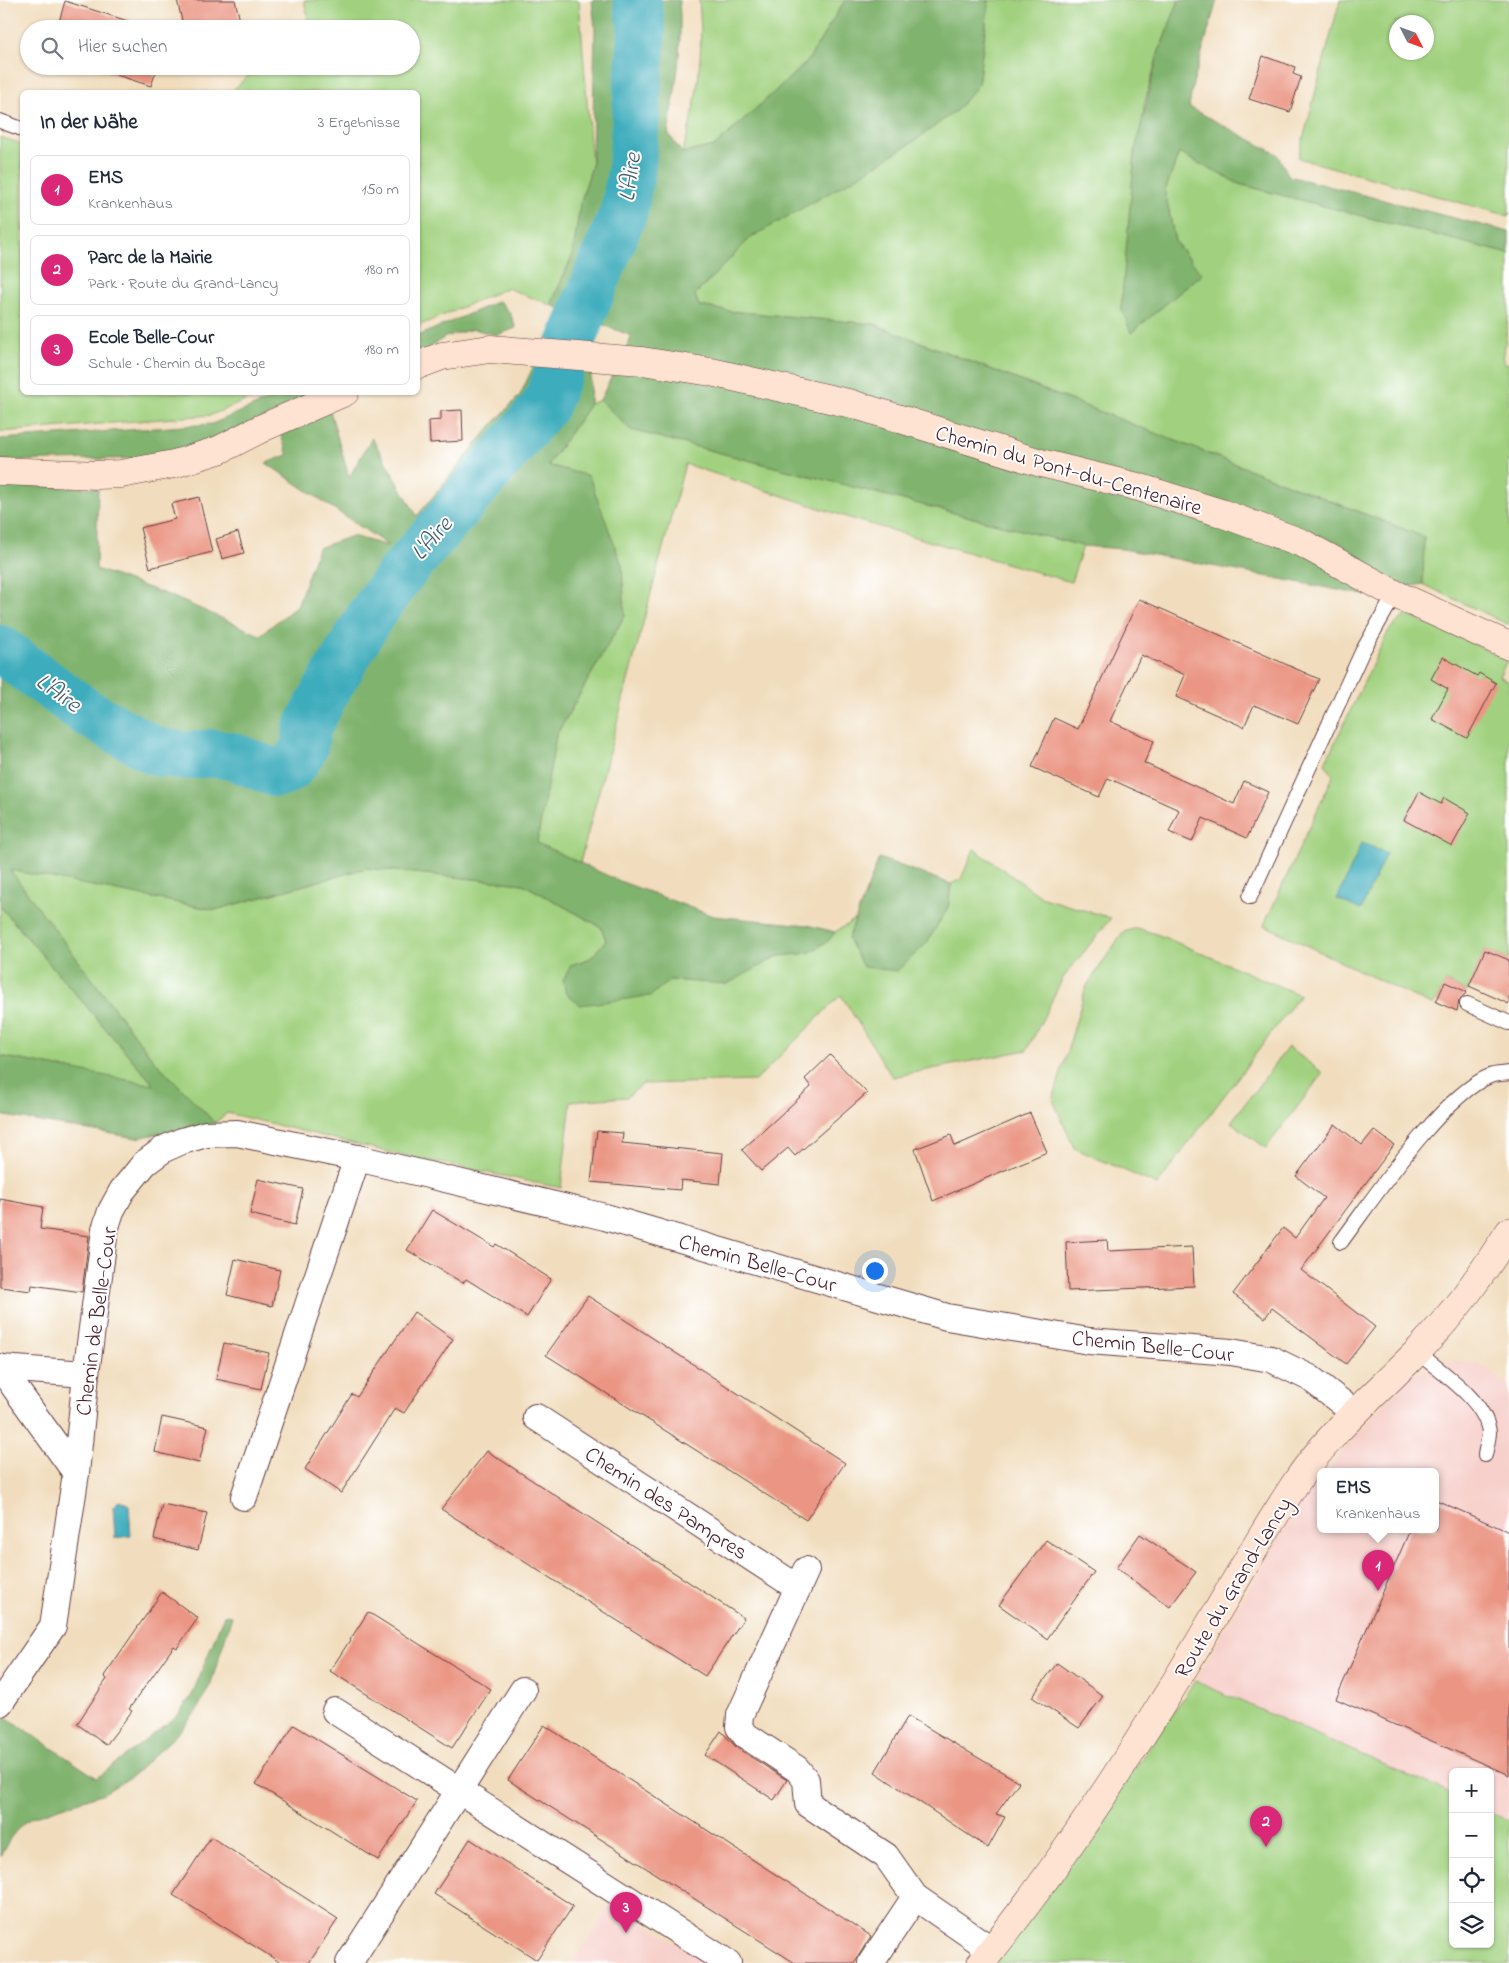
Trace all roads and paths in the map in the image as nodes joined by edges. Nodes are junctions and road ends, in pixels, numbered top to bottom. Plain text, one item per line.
1 (0, 122) edge
2 (20, 128) edge
3 (420, 364) edge
4 (337, 395) edge
5 (0, 471) edge
6 (1395, 594) junction
7 (1509, 646) edge
8 (1250, 897) dead end
9 (1467, 1004) dead end
10 (1509, 1023) edge
11 (1509, 1073) edge
12 (358, 1158) junction
13 (1509, 1232) edge
14 (1341, 1242) dead end
15 (1417, 1352) junction
16 (1, 1368) edge
17 (86, 1374) junction
18 (1355, 1413) junction
19 (536, 1417) dead end
20 (1484, 1455) dead end
21 (76, 1473) junction
22 (244, 1497) dead end
23 (523, 1690) dead end
24 (0, 1703) edge
25 (335, 1711) dead end
26 (459, 1792) junction
27 (915, 1897) junction
28 (987, 1957) edge
29 (349, 1963) edge
30 (728, 1963) edge
31 (871, 1963) edge

1 - 2 lane
3 - 6 street, Chemin du Pont-du-Centenaire
4 - 5 street
6 - 7 street, Chemin du Pont-du-Centenaire
6 - 8 lane
9 - 10 lane
11 - 14 lane
12 - 17 street, Chemin de Belle-Cour
12 - 18 street, Chemin Belle-Cour
12 - 22 street
13 - 15 street, Route du Grand-Lancy
15 - 18 street, Route du Grand-Lancy
15 - 20 lane
16 - 17 street
16 - 21 street, Chemin de Belle-Cour
17 - 21 street, Chemin de Belle-Cour
18 - 28 street, Route du Grand-Lancy
19 - 27 street, Chemin des Pampres
21 - 24 street, Chemin de Belle-Cour
23 - 26 street
25 - 26 street
26 - 29 street
26 - 30 street
27 - 28 street, Chemin des Pampres
27 - 31 street

